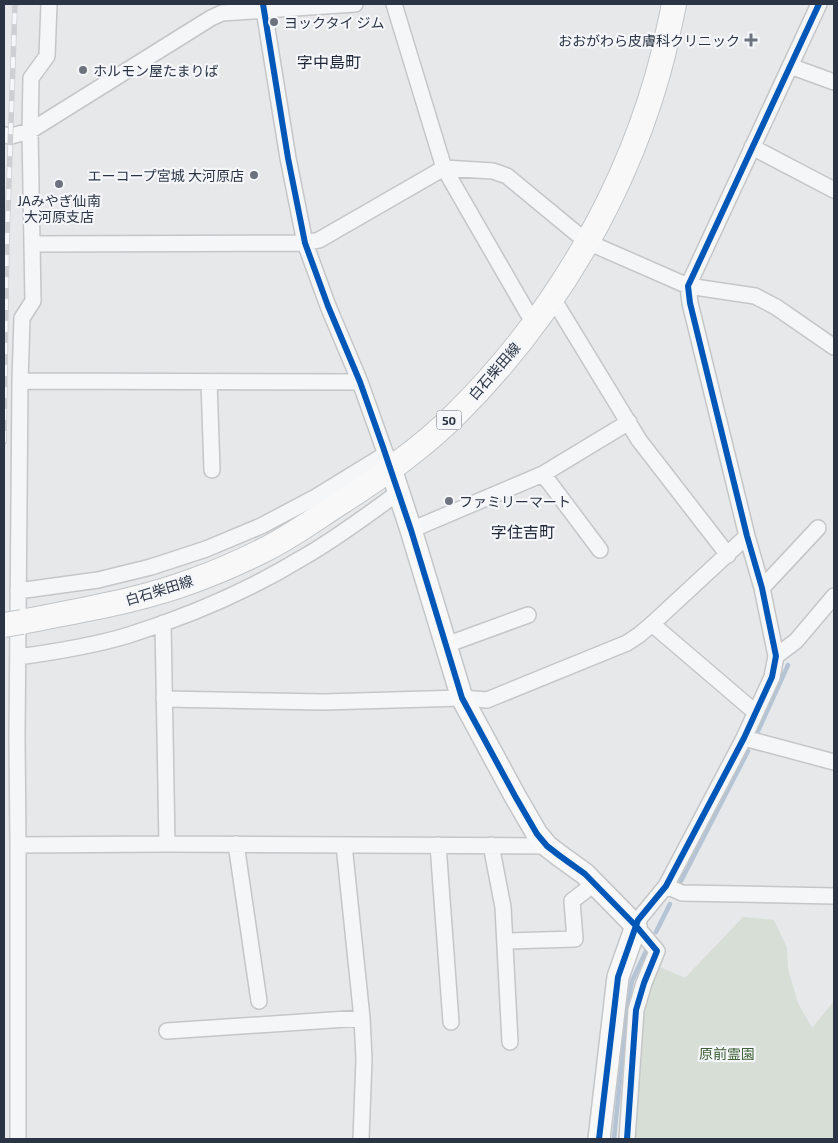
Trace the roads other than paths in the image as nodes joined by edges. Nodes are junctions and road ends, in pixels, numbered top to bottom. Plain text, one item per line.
1 (49, 4) edge
2 (355, 4) edge
3 (394, 4) edge
4 (674, 4) edge
5 (819, 4) edge
6 (263, 7) edge
7 (790, 66) junction
8 (834, 82) edge
9 (30, 131) junction
10 (4, 135) edge
11 (752, 147) junction
12 (444, 168) junction
13 (834, 190) edge
14 (588, 240) junction
15 (305, 243) junction
16 (32, 244) junction
17 (688, 286) junction
18 (552, 297) junction
19 (534, 322) junction
20 (834, 346) edge
21 (20, 381) junction
22 (209, 382) junction
23 (360, 382) junction
24 (629, 422) junction
25 (388, 462) junction
26 (212, 470) dead end
27 (543, 474) junction
28 (399, 492) junction
29 (818, 528) dead end
30 (411, 530) junction
31 (747, 536) junction
32 (600, 550) dead end
33 (728, 555) junction
34 (762, 588) junction
35 (18, 591) junction
36 (834, 596) edge
37 (528, 615) dead end
38 (13, 623) edge
39 (163, 623) junction
40 (652, 624) junction
41 (446, 645) junction
42 (776, 656) junction
43 (18, 658) junction
44 (462, 698) junction
45 (164, 699) junction
46 (755, 712) junction
47 (744, 738) junction
48 (834, 762) edge
49 (166, 844) junction
50 (236, 844) junction
51 (18, 845) junction
52 (344, 845) junction
53 (438, 845) junction
54 (491, 845) junction
55 (547, 846) junction
56 (595, 883) junction
57 (666, 886) junction
58 (834, 896) edge
59 (636, 926) junction
60 (505, 941) junction
61 (259, 1001) dead end
62 (362, 1018) junction
63 (451, 1022) dead end
64 (167, 1031) dead end
65 (510, 1042) dead end
66 (18, 1139) edge
67 (360, 1139) edge
68 (599, 1139) edge
69 (627, 1139) edge

1 - 9 street
2 - 6 street
3 - 12 street
4 - 14 main road, 白石柴田線 / 50
5 - 7 street
6 - 9 street
6 - 15 street
7 - 8 street
7 - 11 street
9 - 10 street
9 - 16 street
11 - 13 street
11 - 17 street
12 - 14 street
12 - 15 street
12 - 19 street
14 - 17 street
14 - 18 main road, 白石柴田線 / 50
15 - 16 street
15 - 23 street
16 - 21 street
17 - 20 street
17 - 31 street
18 - 19 main road, 白石柴田線 / 50
18 - 24 street
19 - 25 main road, 白石柴田線 / 50
21 - 22 street
21 - 35 street
22 - 23 street
22 - 26 street
23 - 25 street
24 - 27 street
24 - 33 street
25 - 28 street
25 - 35 street
25 - 38 main road, 白石柴田線 / 50
27 - 30 street
27 - 32 street
28 - 30 street
28 - 39 street
29 - 34 street
30 - 41 street
31 - 33 street
31 - 34 street
33 - 40 street
34 - 42 street
35 - 43 street
36 - 42 street
37 - 41 street
39 - 43 street
39 - 45 street
40 - 44 street
40 - 46 street
41 - 44 street
42 - 46 street
43 - 51 street
44 - 45 street
44 - 55 street
45 - 49 street
46 - 47 street
47 - 48 street
47 - 57 street
49 - 50 street
49 - 51 street
50 - 52 street
50 - 61 street
51 - 66 street
52 - 53 street
52 - 62 street
53 - 54 street
53 - 63 street
54 - 55 street
54 - 60 street
55 - 56 street
56 - 59 street
56 - 60 street
57 - 58 street
57 - 59 street
59 - 68 street
59 - 69 street
60 - 65 street
62 - 64 street
62 - 67 street

